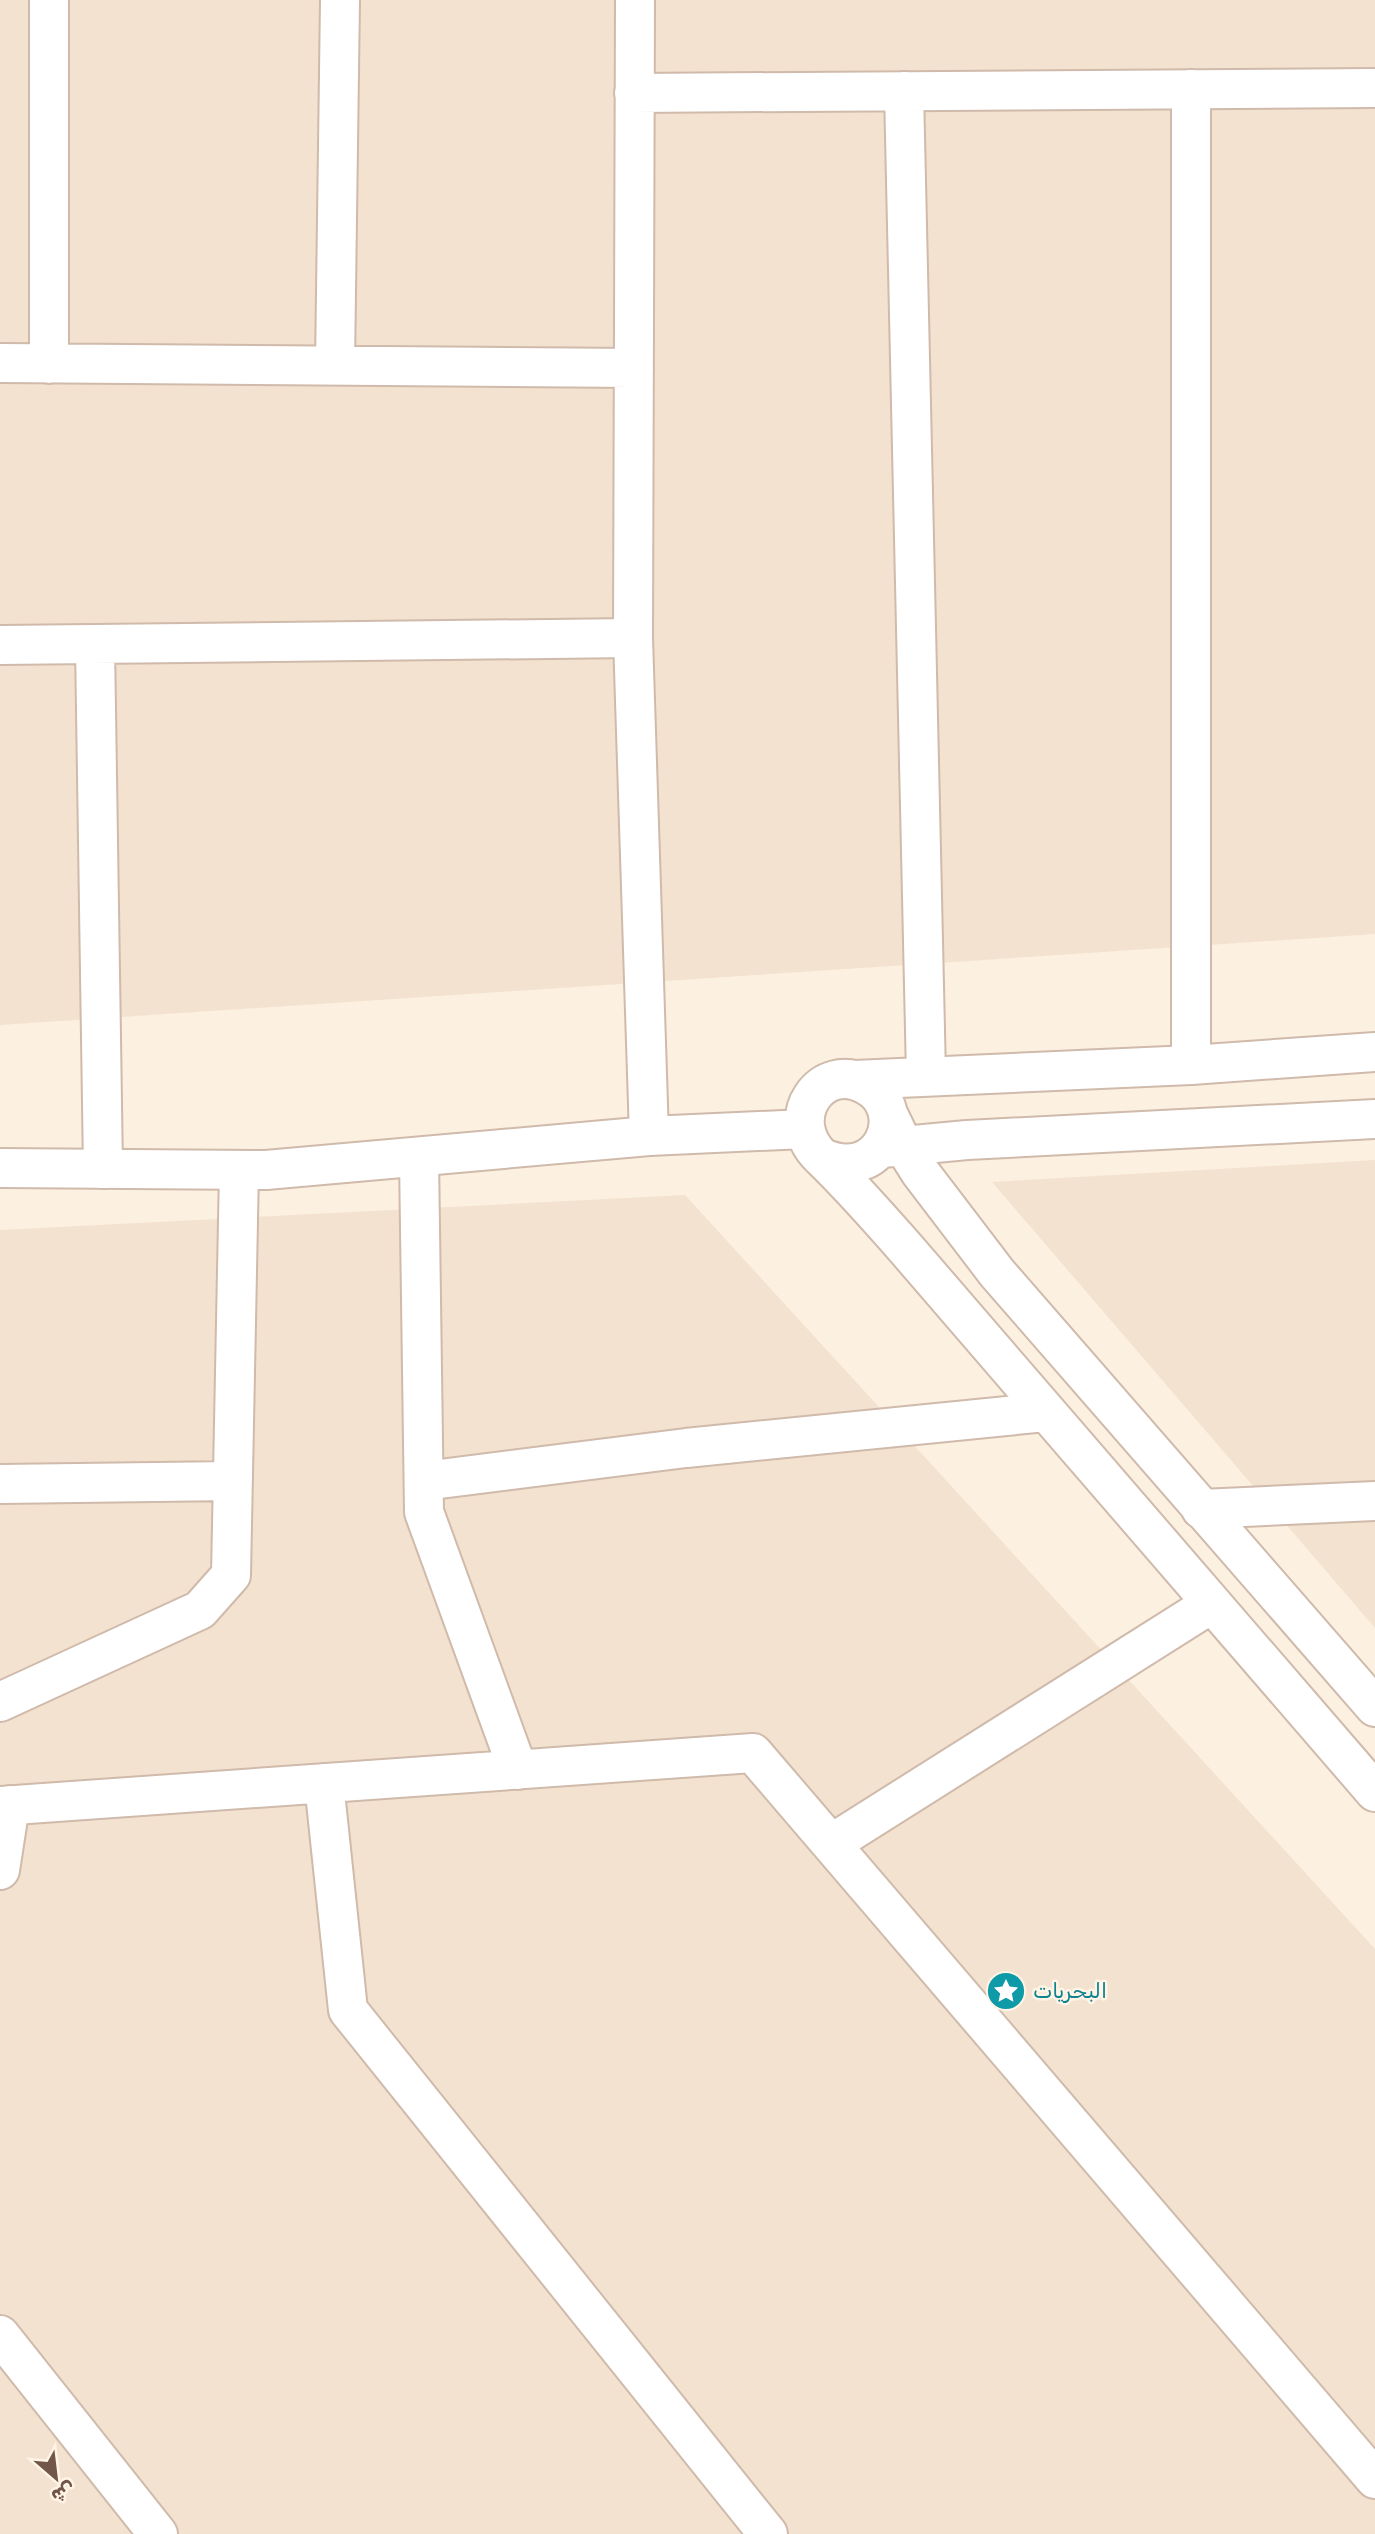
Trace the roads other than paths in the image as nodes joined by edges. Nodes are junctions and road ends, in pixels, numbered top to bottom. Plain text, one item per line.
1 (48, 0) edge
2 (341, 0) edge
3 (635, 0) edge
4 (1375, 88) edge
5 (1191, 89) junction
6 (904, 91) junction
7 (634, 93) junction
8 (0, 363) edge
9 (50, 364) junction
10 (335, 365) junction
11 (634, 368) junction
12 (633, 638) junction
13 (95, 644) junction
14 (0, 645) edge
15 (1375, 1052) edge
16 (1191, 1065) junction
17 (926, 1075) junction
18 (854, 1080) junction
19 (1375, 1119) edge
20 (649, 1136) junction
21 (891, 1136) junction
22 (967, 1140) junction
23 (812, 1143) junction
24 (419, 1157) junction
25 (0, 1168) edge
26 (103, 1168) junction
27 (239, 1170) junction
28 (937, 1194) junction
29 (1046, 1412) junction
30 (232, 1481) junction
31 (424, 1481) junction
32 (0, 1484) edge
33 (1375, 1501) edge
34 (1201, 1509) junction
35 (1211, 1604) junction
36 (0, 1702) edge
37 (1375, 1707) edge
38 (518, 1770) junction
39 (324, 1783) junction
40 (1375, 1792) edge
41 (5, 1805) edge
42 (831, 1844) junction
43 (0, 1870) edge
44 (0, 2334) edge
45 (1375, 2479) edge
46 (158, 2534) edge
47 (768, 2534) edge

1 - 9 street
2 - 10 street
3 - 7 street
4 - 5 street
5 - 6 street
5 - 16 street
6 - 7 street
6 - 17 street
7 - 11 street
8 - 9 street
9 - 10 street
10 - 11 street
11 - 12 street
12 - 13 street
12 - 20 street
13 - 14 street
13 - 26 street
15 - 16 street
16 - 17 street
17 - 18 street
18 - 21 street
18 - 23 street
19 - 22 street
20 - 23 street
20 - 24 street
21 - 22 street
21 - 23 street
21 - 28 street
22 - 28 street
23 - 29 street
24 - 27 street
24 - 31 street
25 - 26 street
26 - 27 street
27 - 30 street
28 - 34 street
29 - 31 street
29 - 35 street
30 - 32 street
30 - 36 street
31 - 38 street
33 - 34 street
34 - 37 street
35 - 40 street
35 - 42 street
38 - 39 street
38 - 42 street
39 - 41 street
39 - 47 street
41 - 43 street
42 - 45 street
44 - 46 street

